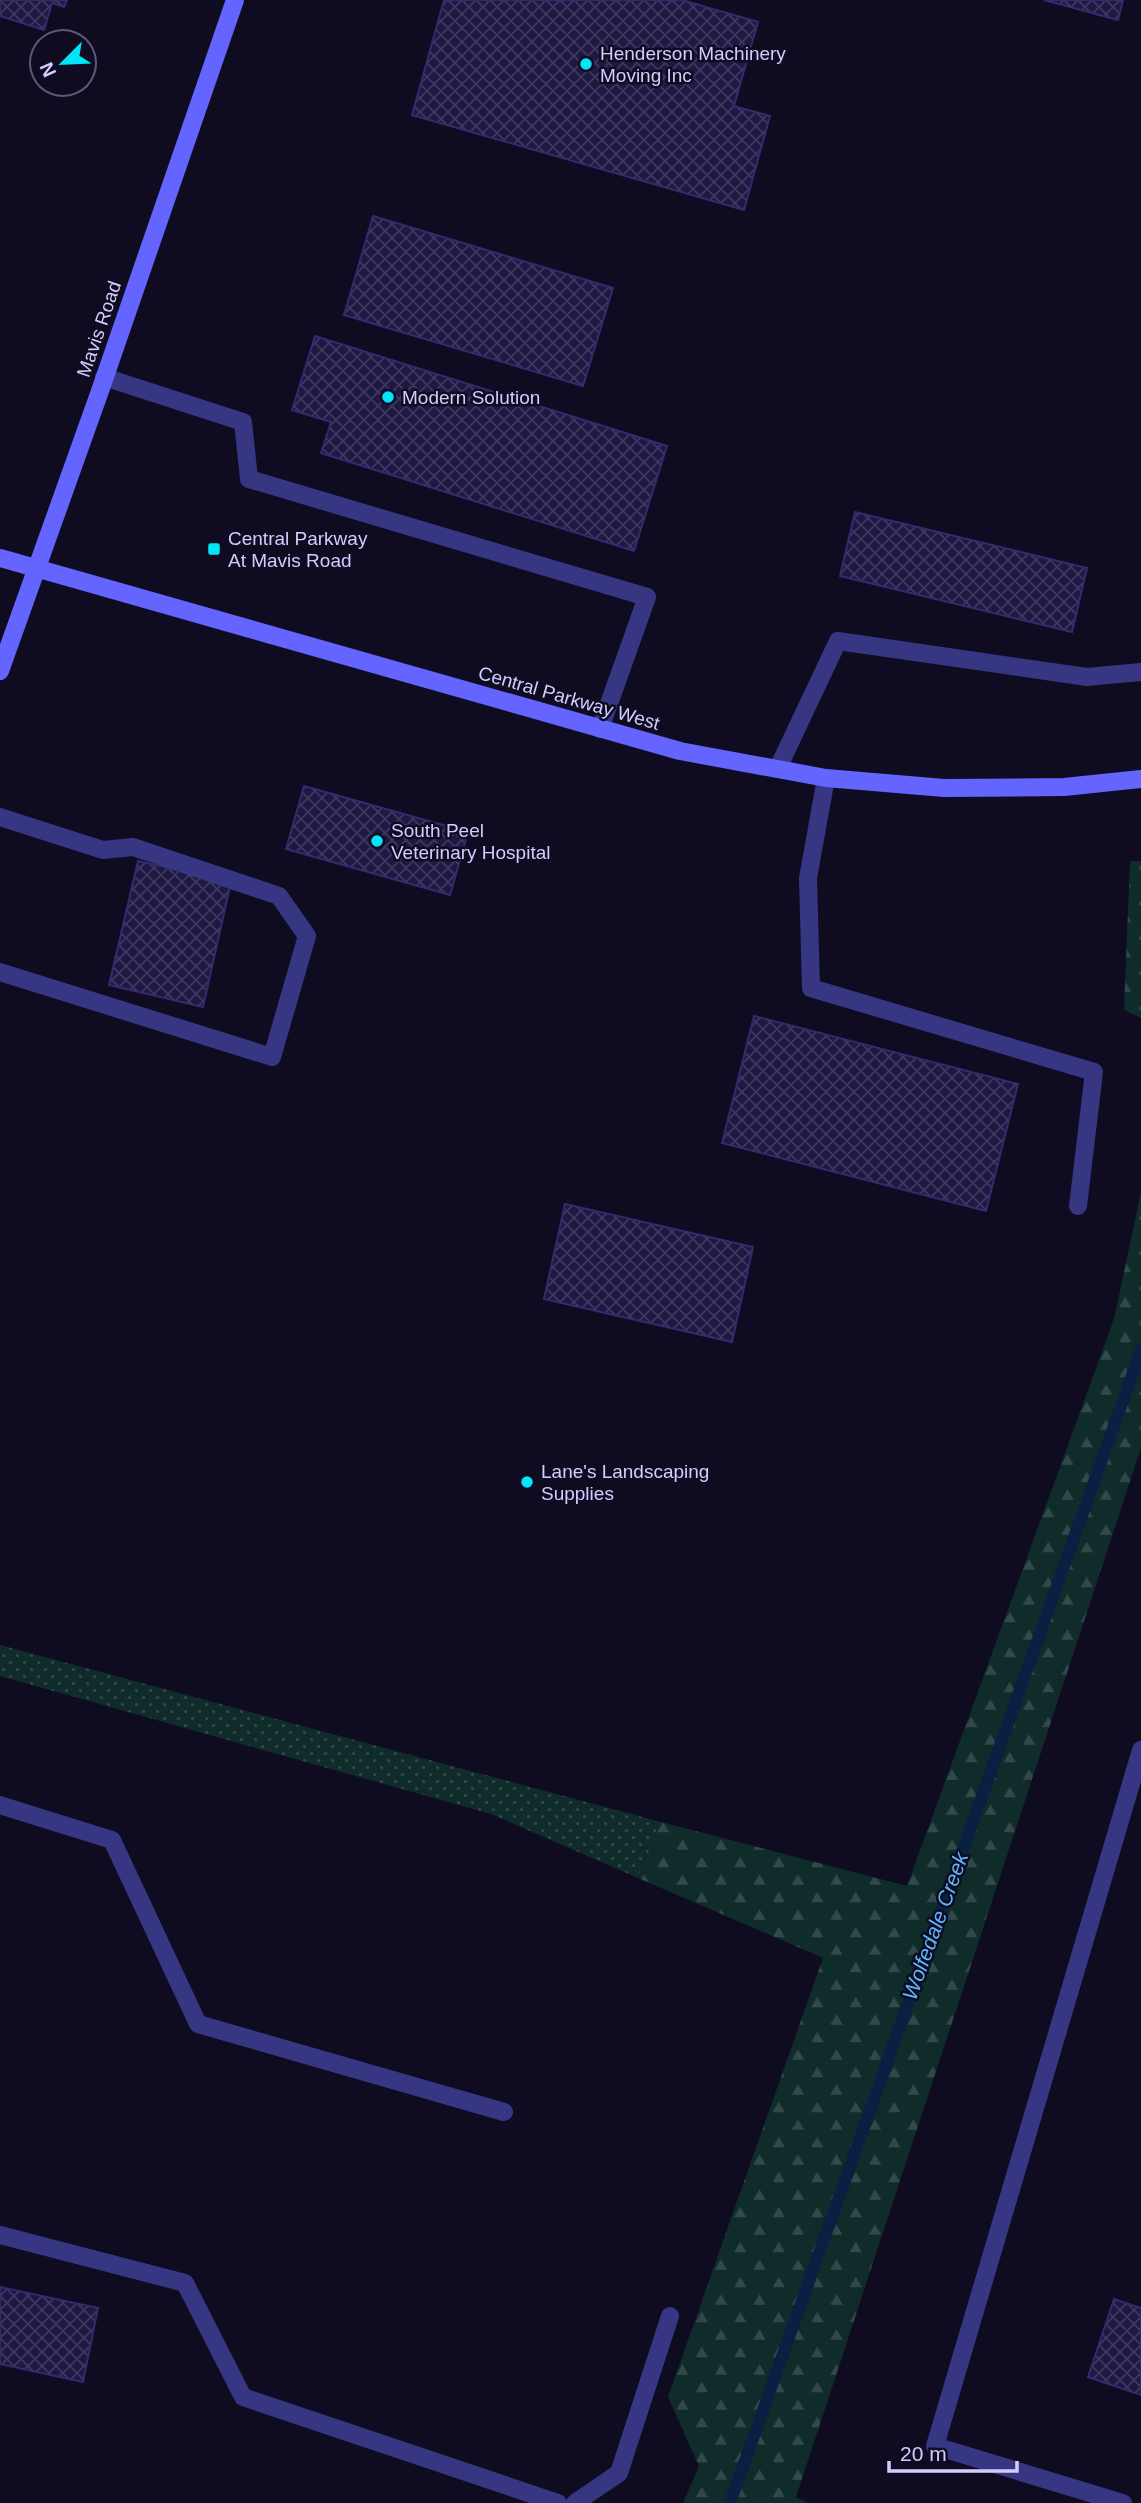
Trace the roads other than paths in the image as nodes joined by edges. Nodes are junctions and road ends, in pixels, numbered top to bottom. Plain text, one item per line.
1 (235, 0) edge
2 (104, 377) junction
3 (0, 558) edge
4 (38, 568) junction
5 (0, 671) edge
6 (1141, 672) edge
7 (600, 729) junction
8 (778, 768) junction
9 (826, 778) junction
10 (1141, 779) edge
11 (0, 817) edge
12 (0, 972) edge
13 (1078, 1206) dead end
14 (1141, 1750) edge
15 (0, 1805) edge
16 (504, 2112) dead end
17 (0, 2235) edge
18 (670, 2316) dead end
19 (558, 2503) edge
20 (575, 2503) edge
21 (1123, 2503) edge

1 - 2 street, Mavis Road
2 - 4 street, Mavis Road
2 - 7 lane
3 - 4 street, Central Parkway West
4 - 5 street, Mavis Road
4 - 7 street, Central Parkway West
6 - 8 lane
7 - 8 street, Central Parkway West
8 - 9 street, Central Parkway West
9 - 10 street, Central Parkway West
9 - 13 lane
11 - 12 lane
14 - 21 lane
15 - 16 lane
17 - 19 lane
18 - 20 lane

